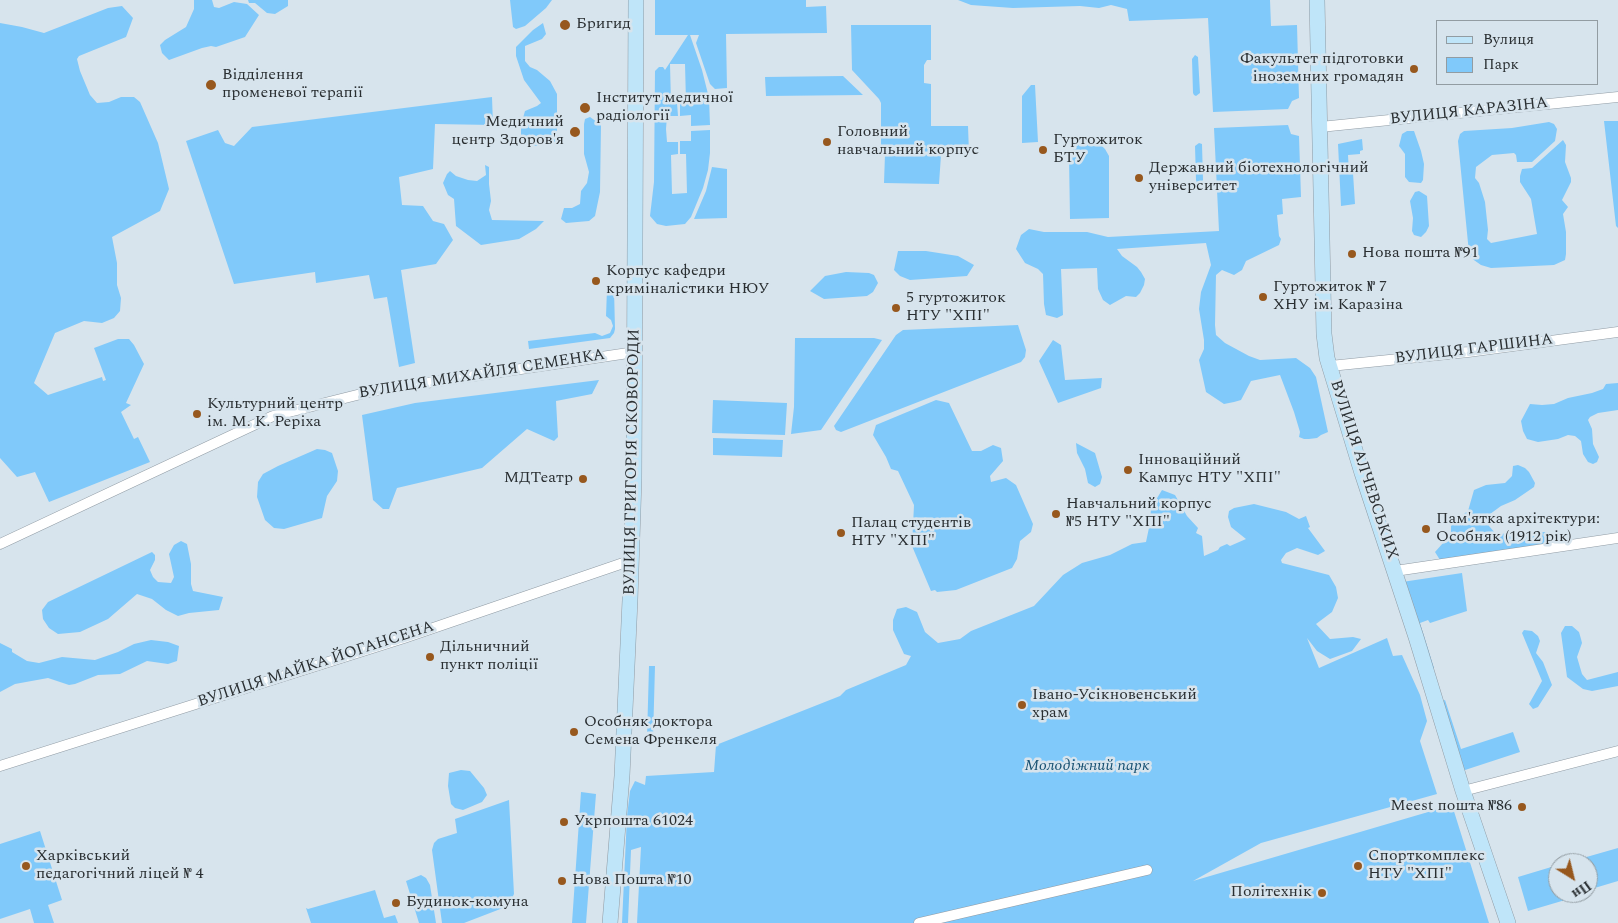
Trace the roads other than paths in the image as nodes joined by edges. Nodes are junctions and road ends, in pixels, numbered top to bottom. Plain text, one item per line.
1 (636, 0) edge
2 (1317, 0) edge
3 (1618, 97) edge
4 (1320, 127) junction
5 (1618, 332) edge
6 (635, 352) junction
7 (1330, 366) junction
8 (1618, 538) edge
9 (0, 544) edge
10 (632, 560) junction
11 (1395, 571) junction
12 (1618, 750) edge
13 (0, 766) edge
14 (1463, 791) junction
15 (1147, 870) dead end
16 (610, 923) edge
17 (919, 923) edge
18 (1508, 923) edge

1 - 6 street, ВУЛИЦЯ ГРИГОРІЯ СКОВОРОДИ
2 - 4 street, ВУЛИЦЯ АЛЧЕВСЬКИХ
3 - 4 street, ВУЛИЦЯ КАРАЗІНА
4 - 7 street, ВУЛИЦЯ АЛЧЕВСЬКИХ
5 - 7 street, ВУЛИЦЯ ГАРШИНА
6 - 9 street, ВУЛИЦЯ МИХАЙЛЯ СЕМЕНКА
6 - 10 street, ВУЛИЦЯ ГРИГОРІЯ СКОВОРОДИ
7 - 11 street, ВУЛИЦЯ АЛЧЕВСЬКИХ
8 - 11 street
10 - 13 street, ВУЛИЦЯ МАЙКА ЙОГАНСЕНА
10 - 16 street, ВУЛИЦЯ ГРИГОРІЯ СКОВОРОДИ
11 - 14 street, ВУЛИЦЯ АЛЧЕВСЬКИХ
12 - 14 street
14 - 18 street, ВУЛИЦЯ АЛЧЕВСЬКИХ
15 - 17 street

